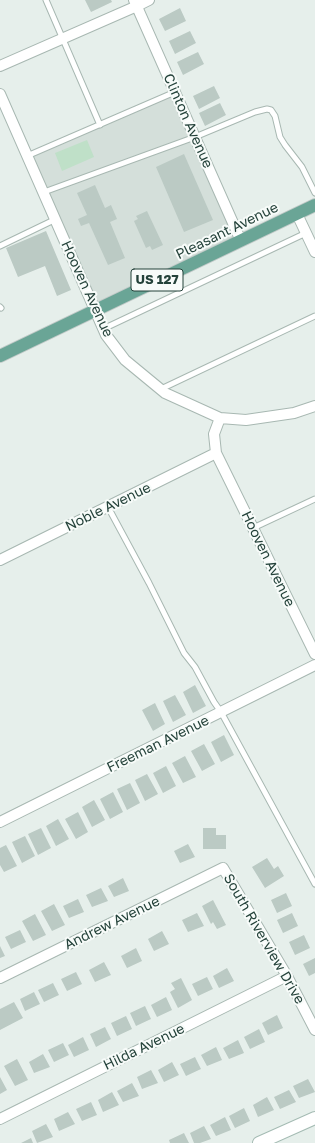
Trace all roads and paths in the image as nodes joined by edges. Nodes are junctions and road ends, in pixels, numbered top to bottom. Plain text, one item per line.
1 (46, 0) edge
2 (149, 0) edge
3 (136, 3) edge
4 (62, 39) junction
5 (0, 66) edge
6 (175, 92) junction
7 (0, 94) edge
8 (100, 125) junction
9 (195, 137) junction
10 (27, 156) junction
11 (44, 192) junction
12 (315, 194) edge
13 (315, 205) edge
14 (297, 214) junction
15 (56, 219) junction
16 (306, 233) junction
17 (241, 241) junction
18 (0, 246) edge
19 (315, 252) edge
20 (94, 310) junction
21 (315, 316) edge
22 (103, 328) junction
23 (0, 356) edge
24 (160, 390) junction
25 (315, 406) edge
26 (220, 418) junction
27 (216, 453) junction
28 (315, 499) edge
29 (108, 507) junction
30 (253, 528) junction
31 (0, 560) edge
32 (315, 654) edge
33 (315, 665) edge
34 (221, 712) junction
35 (0, 822) edge
36 (223, 868) joint
37 (315, 884) edge
38 (287, 976) junction
39 (0, 978) edge
40 (315, 1030) edge
41 (0, 1118) edge
42 (315, 1118) edge
43 (259, 1143) edge

1 - 4 lane
2 - 3 street
3 - 4 street
3 - 6 street, Clinton Avenue
4 - 5 street
4 - 8 lane
6 - 8 lane
6 - 9 street, Clinton Avenue
7 - 10 street, Hooven Avenue
8 - 10 lane
9 - 11 lane
9 - 12 lane
9 - 17 street, Clinton Avenue
10 - 11 street, Hooven Avenue
11 - 15 street, Hooven Avenue
13 - 14 main road, Pleasant Avenue / US 127
14 - 16 street
14 - 17 main road, Pleasant Avenue / US 127
15 - 18 lane
15 - 20 street, Hooven Avenue
16 - 19 street
16 - 22 lane
17 - 20 main road, Pleasant Avenue / US 127
20 - 22 street, Hooven Avenue
20 - 23 main road, Pleasant Avenue / US 127
21 - 24 lane
22 - 24 street, Hooven Avenue
24 - 26 street, Hooven Avenue
25 - 26 street
26 - 27 street, Hooven Avenue
27 - 29 street, Noble Avenue
27 - 30 street, Hooven Avenue
28 - 30 lane
29 - 31 street, Noble Avenue
29 - 34 lane
30 - 32 street, Hooven Avenue
33 - 34 street, Freeman Avenue
34 - 35 street, Freeman Avenue
34 - 37 lane
36 - 38 street, South Riverview Drive
36 - 39 street, Andrew Avenue
38 - 40 street, South Riverview Drive
38 - 41 street, Hilda Avenue
42 - 43 street

